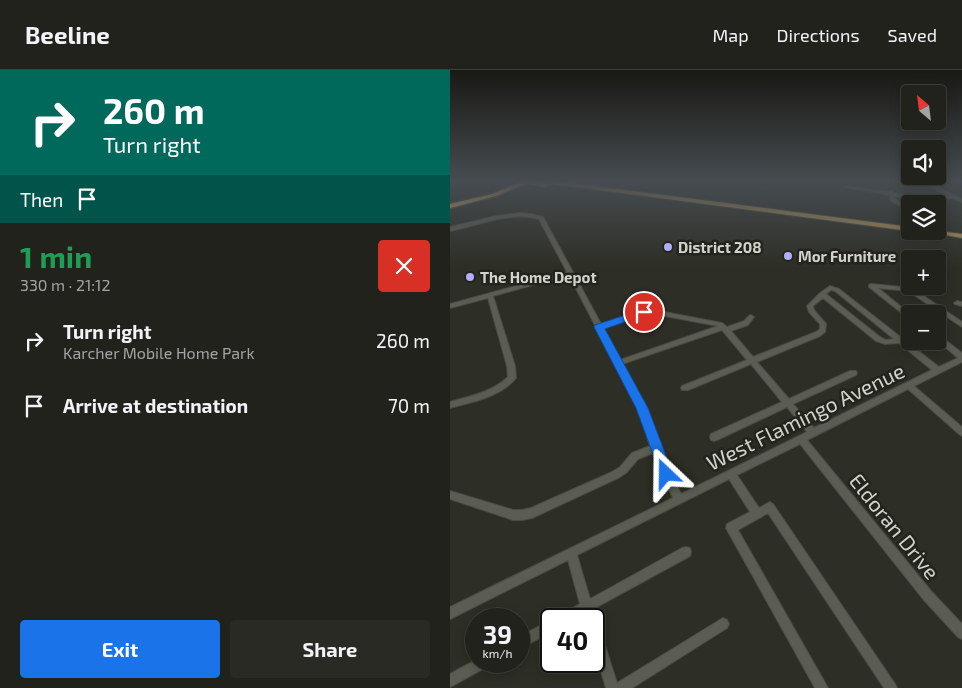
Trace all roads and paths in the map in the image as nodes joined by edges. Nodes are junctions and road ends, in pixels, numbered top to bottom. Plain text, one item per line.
1 (757, 210) edge
2 (901, 228) edge
3 (450, 229) edge
4 (946, 234) edge
5 (962, 236) edge
6 (570, 273) junction
7 (490, 294) junction
8 (822, 294) junction
9 (933, 305) edge
10 (450, 306) edge
11 (901, 310) edge
12 (946, 314) edge
13 (751, 318) dead end
14 (962, 325) edge
15 (599, 327) junction
16 (725, 328) junction
17 (900, 341) junction
18 (946, 345) edge
19 (962, 358) edge
20 (752, 361) junction
21 (618, 363) junction
22 (938, 371) junction
23 (853, 373) dead end
24 (909, 386) junction
25 (685, 388) dead end
26 (788, 403) junction
27 (450, 406) edge
28 (962, 432) edge
29 (813, 433) junction
30 (714, 437) dead end
31 (801, 439) junction
32 (655, 448) junction
33 (731, 474) junction
34 (451, 498) edge
35 (679, 500) junction
36 (757, 514) junction
37 (686, 552) dead end
38 (570, 554) junction
39 (587, 606) junction
40 (583, 608) edge
41 (450, 614) edge
42 (723, 624) dead end
43 (962, 633) edge
44 (605, 665) edge
45 (465, 673) edge
46 (450, 681) edge
47 (612, 688) edge
48 (620, 688) edge
49 (822, 688) edge
50 (891, 688) edge

1 - 2 main road
3 - 6 street
4 - 5 main road
6 - 7 street
6 - 15 street
7 - 10 street
7 - 27 street
8 - 17 street
8 - 17 street
8 - 20 street
9 - 11 street
12 - 14 street
13 - 16 street
15 - 16 street
15 - 21 street
16 - 20 street
16 - 21 street
17 - 22 street
18 - 19 street
19 - 22 street, West Flamingo Avenue
20 - 25 street
20 - 26 street
21 - 32 street
22 - 24 street, West Flamingo Avenue
23 - 26 street
24 - 28 street
24 - 29 street, West Flamingo Avenue
26 - 29 street
26 - 30 street
29 - 31 street, West Flamingo Avenue
31 - 33 street, West Flamingo Avenue
31 - 43 street, Eldoran Drive
32 - 34 street
32 - 35 street
33 - 35 street, West Flamingo Avenue
33 - 36 street
35 - 38 street, West Flamingo Avenue
36 - 49 street
36 - 50 street
37 - 39 street
38 - 39 street
38 - 41 street, West Flamingo Avenue
39 - 40 street
42 - 48 street
44 - 47 street
45 - 46 street

